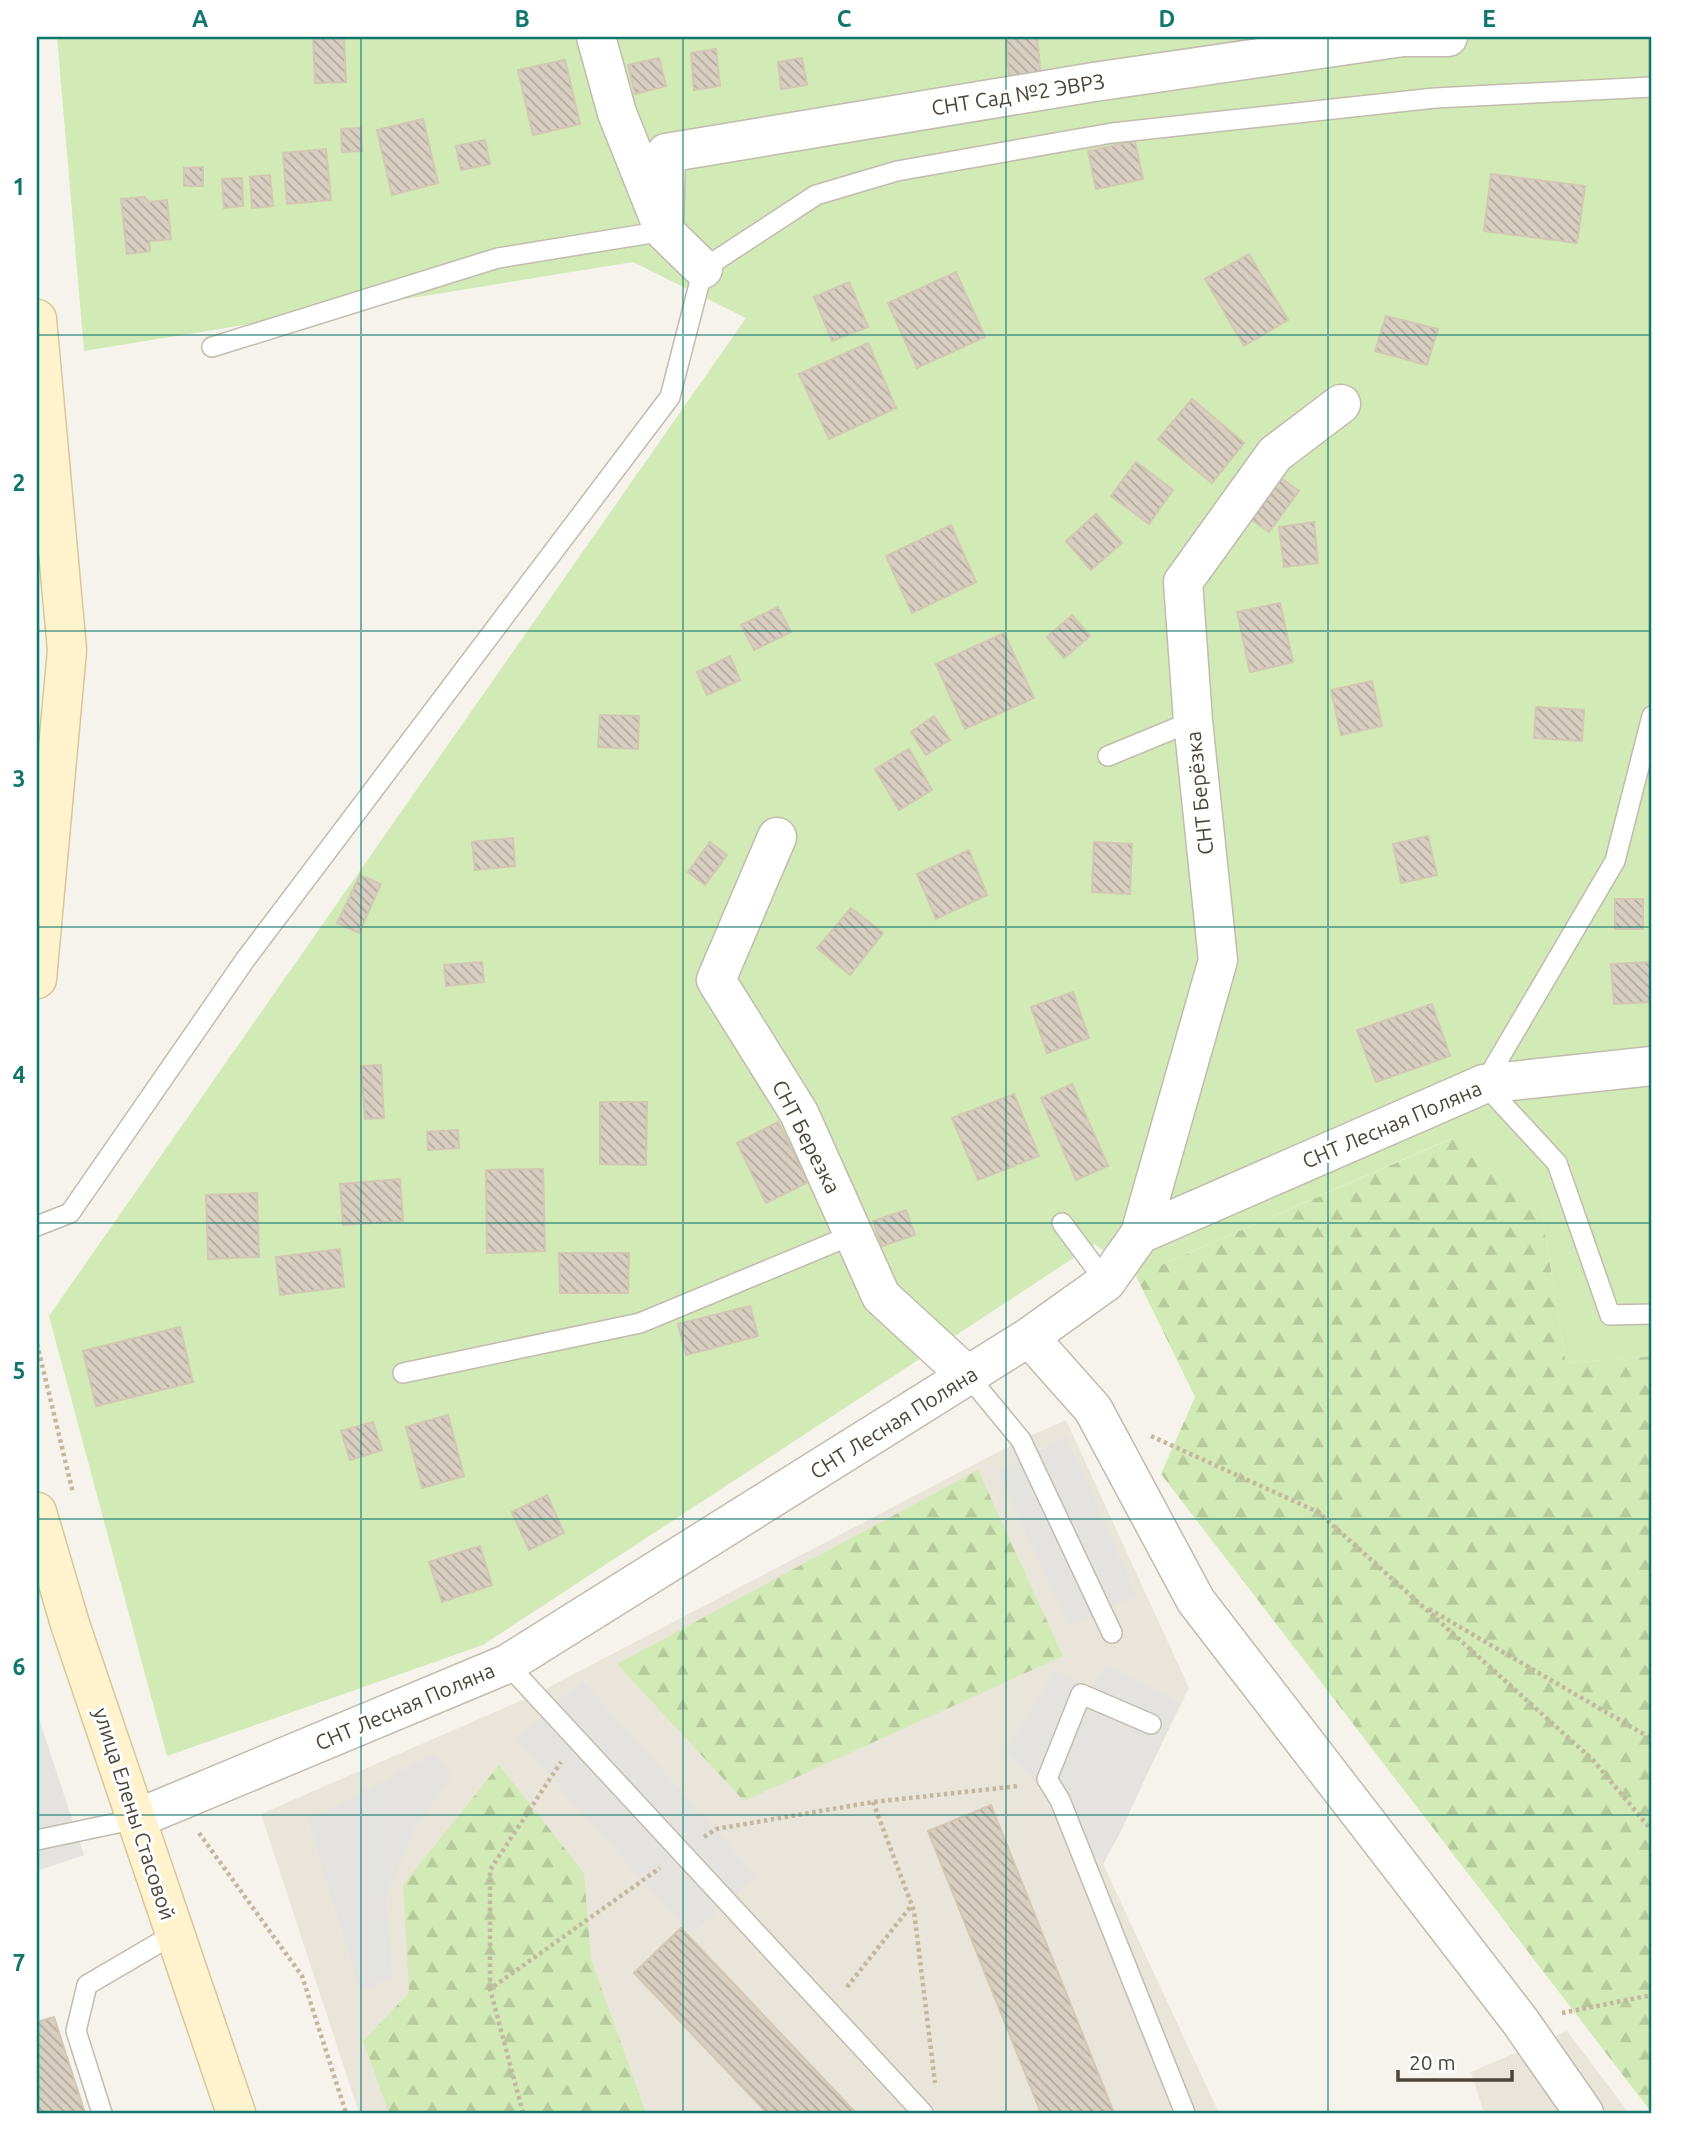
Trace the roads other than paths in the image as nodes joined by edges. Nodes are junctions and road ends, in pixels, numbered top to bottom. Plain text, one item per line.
1 (596, 37) edge
2 (1448, 37) edge
3 (1652, 87) edge
4 (664, 231) junction
5 (703, 269) junction
6 (37, 319) edge
7 (212, 347) dead end
8 (1341, 404) dead end
9 (1652, 716) edge
10 (1192, 721) junction
11 (1108, 756) dead end
12 (777, 837) dead end
13 (37, 979) edge
14 (1652, 1066) edge
15 (1483, 1084) junction
16 (1062, 1223) dead end
17 (37, 1226) edge
18 (852, 1234) junction
19 (1140, 1234) junction
20 (1106, 1282) junction
21 (1652, 1314) edge
22 (1028, 1337) junction
23 (403, 1373) dead end
24 (969, 1377) junction
25 (37, 1512) edge
26 (1112, 1633) dead end
27 (507, 1664) junction
28 (1151, 1724) dead end
29 (136, 1819) junction
30 (37, 1840) edge
31 (174, 1934) junction
32 (102, 2113) edge
33 (236, 2113) edge
34 (923, 2113) edge
35 (1185, 2113) edge
36 (1584, 2113) edge

1 - 4 street
2 - 4 street, СНТ Сад №2 ЭВРЗ
3 - 5 lane
4 - 5 street
4 - 7 lane
5 - 17 lane
6 - 13 main road
8 - 10 street, СНТ Берёзка
9 - 15 lane
10 - 11 lane
10 - 19 street, СНТ Берёзка
12 - 18 street, СНТ Березка
14 - 15 street, СНТ Лесная Поляна
15 - 19 street, СНТ Лесная Поляна
15 - 21 lane
16 - 20 lane
18 - 23 lane
18 - 24 street, СНТ Березка
19 - 20 street, СНТ Лесная Поляна
20 - 22 street, СНТ Лесная Поляна
22 - 24 street, СНТ Лесная Поляна
22 - 36 street
24 - 26 lane
24 - 27 street, СНТ Лесная Поляна
25 - 29 main road, улица Елены Стасовой
27 - 29 street, СНТ Лесная Поляна
27 - 34 lane
28 - 35 lane
29 - 30 lane
29 - 31 main road, улица Елены Стасовой
31 - 32 lane
31 - 33 main road, улица Елены Стасовой

